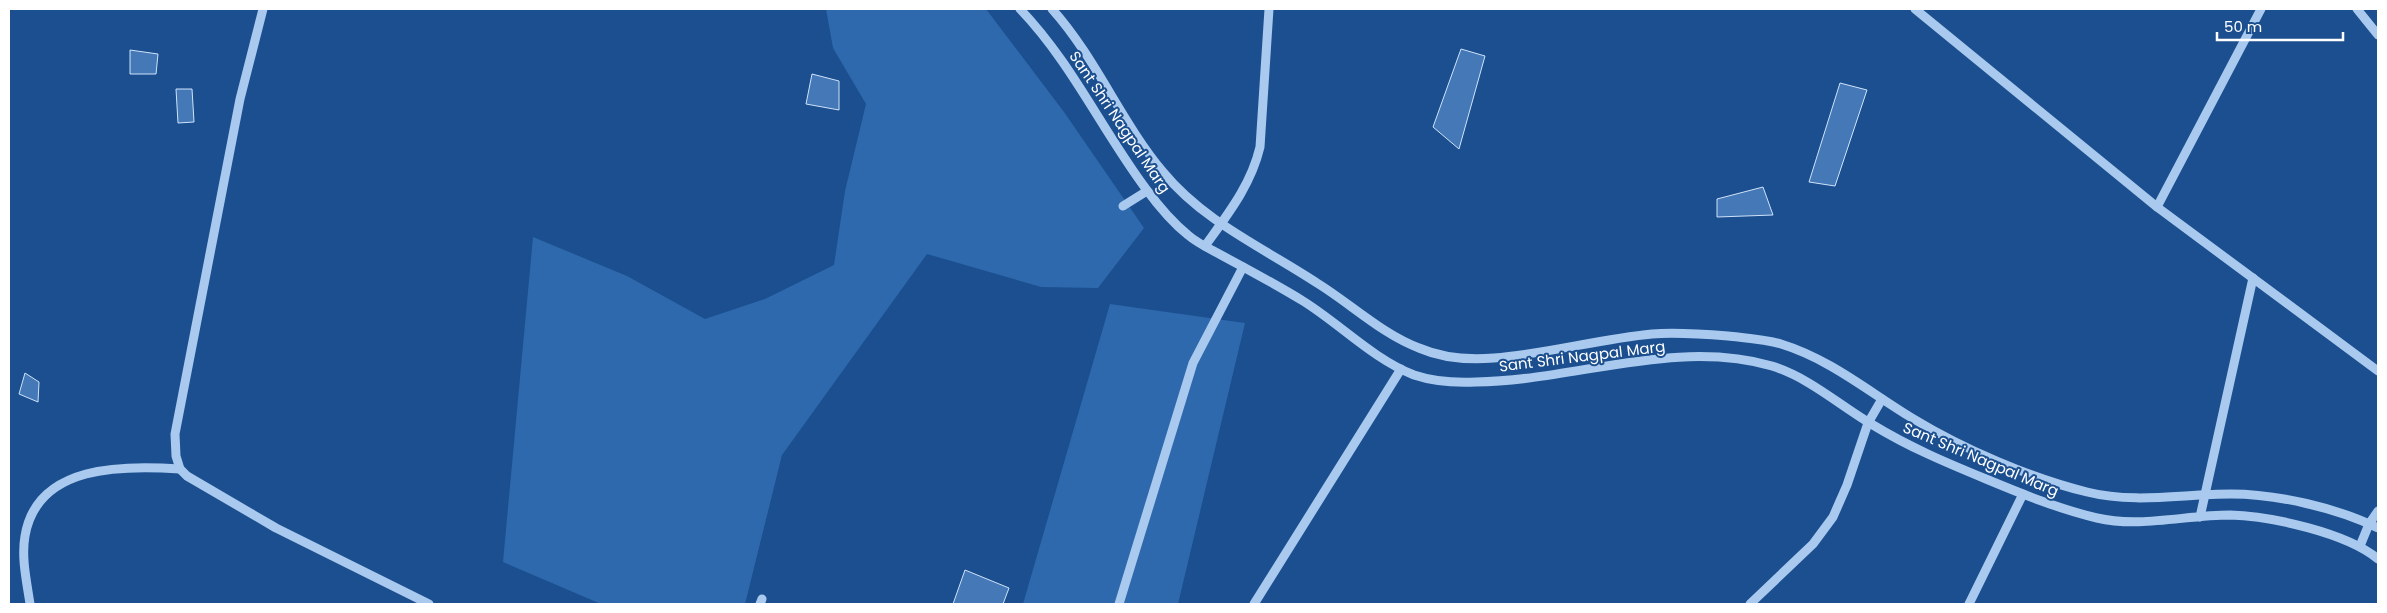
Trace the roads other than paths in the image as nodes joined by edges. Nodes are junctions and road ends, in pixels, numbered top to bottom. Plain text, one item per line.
1 (263, 9) edge
2 (1020, 9) edge
3 (1052, 9) edge
4 (1269, 9) edge
5 (1915, 9) edge
6 (2261, 9) edge
7 (2357, 9) edge
8 (2378, 35) edge
9 (1147, 191) junction
10 (1123, 206) dead end
11 (2157, 207) junction
12 (1220, 225) junction
13 (1205, 246) junction
14 (1243, 267) junction
15 (2253, 278) junction
16 (1401, 369) junction
17 (2378, 371) edge
18 (1882, 399) junction
19 (1868, 422) junction
20 (180, 469) junction
21 (2023, 494) junction
22 (2204, 496) junction
23 (2378, 511) edge
24 (2200, 517) junction
25 (2369, 524) junction
26 (2378, 528) edge
27 (2360, 546) junction
28 (2378, 559) edge
29 (30, 604) edge
30 (429, 604) edge
31 (1120, 604) edge
32 (1254, 604) edge
33 (1750, 604) edge
34 (1969, 604) edge

1 - 20 street
2 - 9 street, Sant Shri Nagpal Marg
3 - 12 street, Sant Shri Nagpal Marg
4 - 12 street
5 - 11 street
6 - 11 street
7 - 8 street
9 - 10 street
9 - 13 street, Sant Shri Nagpal Marg
11 - 15 street
12 - 13 street
12 - 18 street, Sant Shri Nagpal Marg
13 - 14 street, Sant Shri Nagpal Marg
14 - 16 street, Sant Shri Nagpal Marg
14 - 31 street
15 - 17 street
15 - 22 street
16 - 19 street, Sant Shri Nagpal Marg
16 - 32 street
18 - 19 street
18 - 22 street, Sant Shri Nagpal Marg
19 - 21 street, Sant Shri Nagpal Marg
19 - 33 street
20 - 29 street
20 - 30 street
21 - 24 street, Sant Shri Nagpal Marg
21 - 34 street
22 - 24 street
22 - 25 street, Sant Shri Nagpal Marg
23 - 25 street
24 - 27 street, Sant Shri Nagpal Marg
25 - 26 street, Sant Shri Nagpal Marg
25 - 27 street
27 - 28 street, Sant Shri Nagpal Marg

